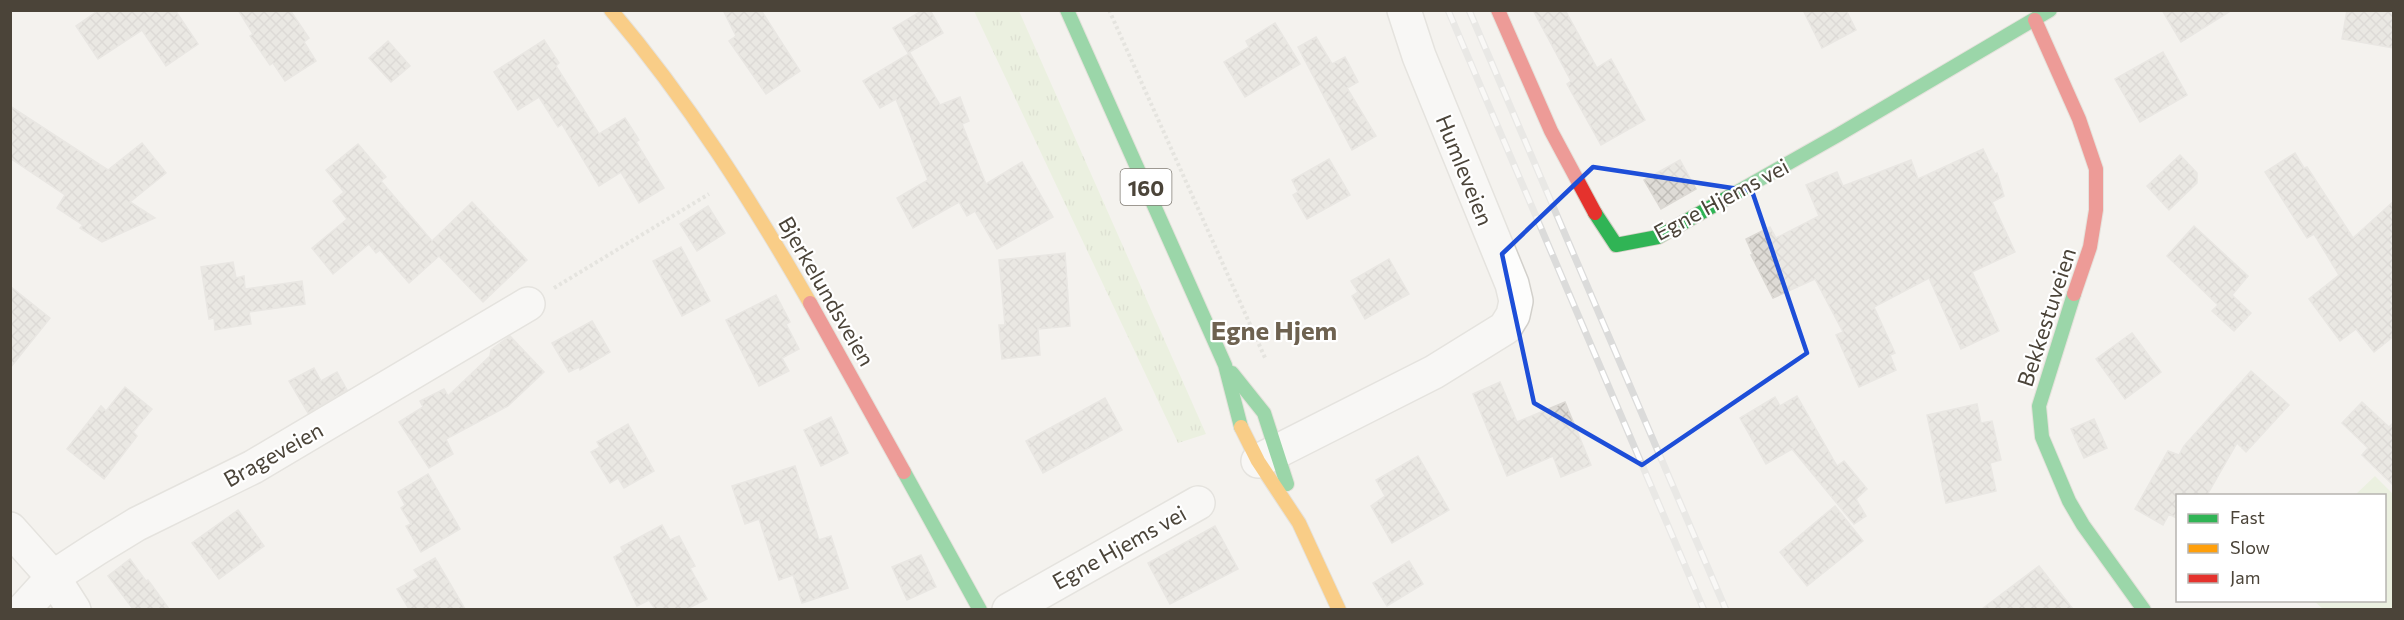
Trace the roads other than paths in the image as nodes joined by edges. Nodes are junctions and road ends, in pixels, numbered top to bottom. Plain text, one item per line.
1 (611, 10) edge
2 (1067, 10) edge
3 (1404, 10) edge
4 (1498, 10) edge
5 (2049, 10) edge
6 (2035, 20) junction
7 (528, 304) road end
8 (1225, 365) junction
9 (1268, 457) junction
10 (1198, 503) dead end
11 (1299, 523) junction
12 (10, 529) edge
13 (53, 578) junction
14 (23, 609) edge
15 (74, 609) edge
16 (980, 609) edge
17 (1009, 609) edge
18 (1339, 609) edge
19 (2144, 609) edge

1 - 16 street, Bjerkelundsveien
2 - 8 street, 160
3 - 9 street, Humleveien
4 - 6 street, Egne Hjems vei
5 - 6 street, Egne Hjems vei
6 - 19 street, Bekkestuveien
7 - 13 street, Brageveien
8 - 9 street, 160
8 - 9 street, 160
9 - 11 street, 160
9 - 11 street, 160
10 - 17 street, Egne Hjems vei
11 - 18 street, 160
12 - 13 street
13 - 14 street, Brageveien
13 - 15 street

